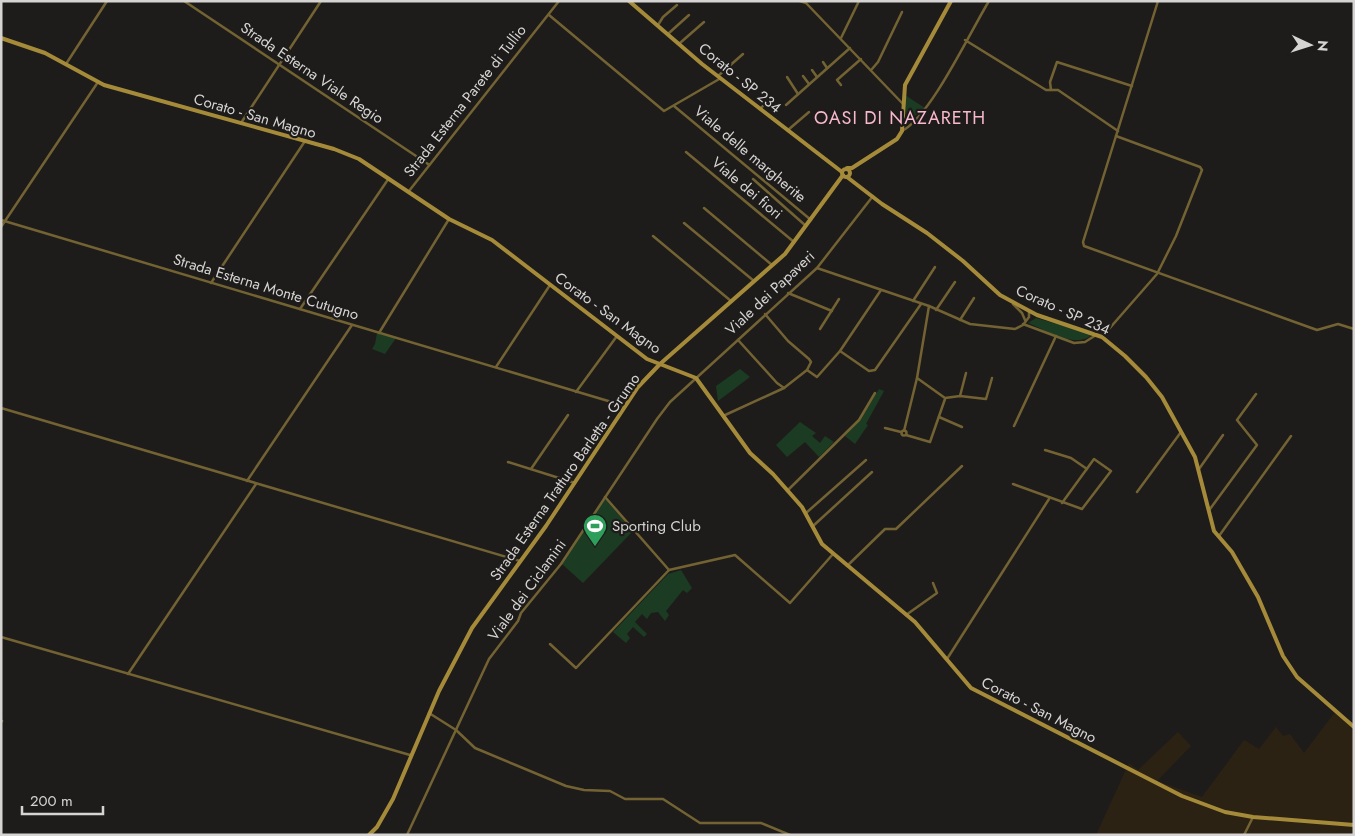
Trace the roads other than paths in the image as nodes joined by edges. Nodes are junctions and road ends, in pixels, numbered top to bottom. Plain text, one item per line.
1 (107, 1) edge
2 (184, 1) edge
3 (321, 1) edge
4 (559, 1) edge
5 (800, 1) edge
6 (859, 1) edge
7 (950, 1) edge
8 (989, 1) edge
9 (1158, 1) edge
10 (631, 2) edge
11 (676, 5) dead end
12 (902, 12) dead end
13 (548, 14) junction
14 (689, 15) dead end
15 (704, 22) dead end
16 (658, 25) junction
17 (669, 34) junction
18 (1, 38) edge
19 (841, 38) junction
20 (966, 40) junction
21 (680, 43) junction
22 (850, 48) junction
23 (743, 54) dead end
24 (861, 59) junction
25 (823, 62) dead end
26 (66, 64) junction
27 (279, 64) junction
28 (827, 68) junction
29 (872, 69) junction
30 (812, 70) dead end
31 (786, 76) dead end
32 (803, 76) dead end
33 (720, 77) junction
34 (817, 77) junction
35 (98, 82) junction
36 (809, 84) junction
37 (841, 85) dead end
38 (1132, 86) junction
39 (1051, 90) junction
40 (798, 94) junction
41 (772, 97) dead end
42 (903, 104) junction
43 (786, 105) dead end
44 (674, 106) junction
45 (760, 109) junction
46 (809, 112) dead end
47 (241, 123) junction
48 (788, 130) junction
49 (902, 131) junction
50 (1118, 131) junction
51 (1116, 136) junction
52 (305, 141) junction
53 (686, 152) dead end
54 (428, 164) junction
55 (846, 173) junction
56 (389, 178) junction
57 (753, 179) dead end
58 (409, 191) junction
59 (873, 196) junction
60 (704, 208) dead end
61 (449, 220) junction
62 (811, 220) junction
63 (3, 221) edge
64 (684, 223) dead end
65 (1, 226) edge
66 (806, 226) junction
67 (653, 236) dead end
68 (794, 242) junction
69 (772, 265) junction
70 (935, 267) dead end
71 (816, 268) junction
72 (1157, 274) junction
73 (754, 281) junction
74 (954, 282) dead end
75 (211, 283) junction
76 (550, 285) junction
77 (881, 290) junction
78 (788, 293) junction
79 (974, 298) dead end
80 (839, 299) dead end
81 (1010, 300) junction
82 (731, 301) junction
83 (913, 301) junction
84 (921, 304) junction
85 (929, 306) junction
86 (300, 309) junction
87 (936, 310) junction
88 (832, 311) junction
89 (1029, 311) junction
90 (765, 314) junction
91 (1051, 319) junction
92 (960, 320) junction
93 (1025, 320) junction
94 (1023, 324) junction
95 (352, 325) junction
96 (1354, 329) edge
97 (820, 330) dead end
98 (379, 333) junction
99 (617, 336) junction
100 (1056, 336) junction
101 (1100, 336) junction
102 (738, 340) junction
103 (840, 351) junction
104 (660, 364) junction
105 (496, 367) junction
106 (807, 370) junction
107 (966, 373) dead end
108 (696, 378) junction
109 (917, 378) junction
110 (992, 378) dead end
111 (784, 388) junction
112 (576, 392) junction
113 (875, 393) dead end
114 (1256, 394) dead end
115 (960, 396) junction
116 (945, 398) junction
117 (626, 406) junction
118 (1, 408) edge
119 (568, 415) dead end
120 (723, 416) junction
121 (939, 417) junction
122 (1014, 426) dead end
123 (962, 427) dead end
124 (885, 428) dead end
125 (903, 432) junction
126 (1181, 432) junction
127 (1222, 435) dead end
128 (1291, 436) dead end
129 (1045, 450) dead end
130 (866, 460) dead end
131 (508, 462) dead end
132 (962, 466) dead end
133 (1199, 468) junction
134 (532, 469) junction
135 (1087, 469) junction
136 (872, 472) dead end
137 (247, 482) junction
138 (575, 483) junction
139 (256, 484) junction
140 (1013, 484) dead end
141 (787, 491) junction
142 (1137, 492) dead end
143 (605, 497) junction
144 (1049, 499) junction
145 (1062, 503) junction
146 (1209, 510) junction
147 (806, 513) junction
148 (813, 526) junction
149 (1219, 536) junction
150 (833, 554) junction
151 (521, 562) junction
152 (847, 566) junction
153 (669, 570) junction
154 (932, 582) dead end
155 (906, 615) junction
156 (1, 637) edge
157 (550, 644) dead end
158 (947, 659) junction
159 (128, 674) junction
160 (429, 713) junction
161 (1354, 727) edge
162 (456, 730) junction
163 (410, 755) junction
164 (1253, 817) junction
165 (1354, 825) edge
166 (369, 835) edge
167 (407, 835) edge
168 (790, 835) edge
169 (1244, 835) edge

1 - 26 street
2 - 27 street, Strada Esterna Viale Regio
3 - 27 street
4 - 13 street, Strada Esterna Parete di Tullio
5 - 19 street
6 - 19 street
7 - 42 main road
8 - 20 street
9 - 38 street
10 - 16 main road, Corato - SP 234
11 - 16 street
12 - 29 street
13 - 44 street
13 - 54 street, Strada Esterna Parete di Tullio
14 - 17 street
15 - 21 street
16 - 17 main road, Corato - SP 234
17 - 21 main road, Corato - SP 234
18 - 26 main road, Corato - San Magno
19 - 22 street
20 - 39 street
20 - 49 street
21 - 33 main road, Corato - SP 234
22 - 24 street
22 - 28 street
23 - 33 street
24 - 29 street
24 - 37 street
25 - 28 street
26 - 35 main road, Corato - San Magno
27 - 47 street
27 - 54 street, Strada Esterna Viale Regio
28 - 34 street
29 - 42 street
30 - 34 street
31 - 40 street
32 - 36 street
33 - 44 street
33 - 45 main road, Corato - SP 234
34 - 36 street
35 - 47 main road, Corato - San Magno
35 - 63 street
36 - 40 street
38 - 39 street
38 - 50 street
39 - 50 street
40 - 43 street
41 - 45 street
42 - 49 main road
44 - 62 street, Viale delle margherite
45 - 48 main road, Corato - SP 234
46 - 48 street
47 - 52 main road, Corato - San Magno
48 - 55 main road, Corato - SP 234
49 - 55 main road, Strada Esterna Tratturo Barletta - Grumo
50 - 51 street
51 - 72 street
51 - 72 street
52 - 56 main road, Corato - San Magno
52 - 75 street
53 - 68 street, Viale dei fiori
54 - 58 street, Strada Esterna Parete di Tullio
55 - 59 main road, Corato - SP 234
55 - 62 main road, Strada Esterna Tratturo Barletta - Grumo
56 - 58 main road, Corato - San Magno
56 - 86 street
57 - 66 street
58 - 61 main road, Corato - San Magno
59 - 71 street, Viale dei Papaveri
59 - 81 main road, Corato - SP 234
60 - 69 street
61 - 76 main road, Corato - San Magno
61 - 98 street
62 - 66 main road, Strada Esterna Tratturo Barletta - Grumo
63 - 65 street
63 - 75 street, Strada Esterna Monte Cutugno
64 - 73 street
66 - 68 main road, Strada Esterna Tratturo Barletta - Grumo
67 - 82 street
68 - 69 main road, Strada Esterna Tratturo Barletta - Grumo
69 - 73 main road, Strada Esterna Tratturo Barletta - Grumo
70 - 83 street
71 - 77 street
71 - 78 street, Viale dei Papaveri
72 - 96 street
72 - 101 street
73 - 82 main road, Strada Esterna Tratturo Barletta - Grumo
74 - 87 street
75 - 86 street, Strada Esterna Monte Cutugno
76 - 99 main road, Corato - San Magno
76 - 105 street
77 - 83 street
77 - 103 street
78 - 88 street
78 - 90 street, Viale dei Papaveri
79 - 92 street
80 - 88 street
81 - 89 main road, Corato - SP 234
81 - 93 street
82 - 104 main road, Strada Esterna Tratturo Barletta - Grumo
83 - 84 street
84 - 85 street
84 - 103 street
85 - 87 street
85 - 109 street
86 - 95 street, Strada Esterna Monte Cutugno
87 - 92 street
88 - 97 street
89 - 91 main road, Corato - SP 234
89 - 93 street
90 - 102 street, Viale dei Papaveri
90 - 106 street
91 - 93 street
91 - 101 main road, Corato - SP 234
92 - 94 street
93 - 94 street
94 - 100 street
95 - 98 street, Strada Esterna Monte Cutugno
95 - 137 street
98 - 105 street, Strada Esterna Monte Cutugno
99 - 104 main road, Corato - San Magno
99 - 112 street
100 - 101 street
100 - 122 street
101 - 126 main road, Corato - SP 234
102 - 108 street, Viale dei Papaveri
102 - 111 street
103 - 106 street
104 - 108 main road, Corato - San Magno
104 - 117 main road, Strada Esterna Tratturo Barletta - Grumo
105 - 112 street, Strada Esterna Monte Cutugno
106 - 111 street
107 - 115 street
108 - 120 main road, Corato - San Magno
108 - 143 street, Viale dei Ciclamini
109 - 116 street
109 - 125 street
110 - 115 street
111 - 120 street
112 - 117 street, Strada Esterna Monte Cutugno
113 - 141 street
114 - 146 street
115 - 116 street
116 - 121 street
117 - 138 main road, Strada Esterna Tratturo Barletta - Grumo
118 - 137 street
119 - 134 street
120 - 141 main road, Corato - San Magno
121 - 123 street
121 - 125 street
124 - 125 street
126 - 133 main road, Corato - SP 234
126 - 142 street
127 - 133 street
128 - 149 street
129 - 135 street
130 - 147 street
131 - 134 street
132 - 152 street
133 - 146 main road, Corato - SP 234
134 - 138 street
135 - 145 street
135 - 145 street
136 - 148 street
137 - 139 street
138 - 151 main road, Strada Esterna Tratturo Barletta - Grumo
139 - 151 street
139 - 159 street
140 - 144 street
141 - 147 main road, Corato - San Magno
143 - 153 street
143 - 162 street, Viale dei Ciclamini
144 - 145 street
144 - 158 street
146 - 149 main road, Corato - SP 234
147 - 148 main road, Corato - San Magno
148 - 150 main road, Corato - San Magno
149 - 161 main road, Corato - SP 234
150 - 152 main road, Corato - San Magno
150 - 153 street
151 - 160 main road, Strada Esterna Tratturo Barletta - Grumo
152 - 155 main road, Corato - San Magno
153 - 157 street
154 - 155 street
155 - 158 main road, Corato - San Magno
156 - 159 street
158 - 164 main road, Corato - San Magno
159 - 163 street
160 - 162 street
160 - 163 main road, Strada Esterna Tratturo Barletta - Grumo
162 - 167 street, Viale dei Ciclamini
162 - 168 street
163 - 166 main road, Strada Esterna Tratturo Barletta - Grumo
164 - 165 main road, Corato - San Magno
164 - 169 street

